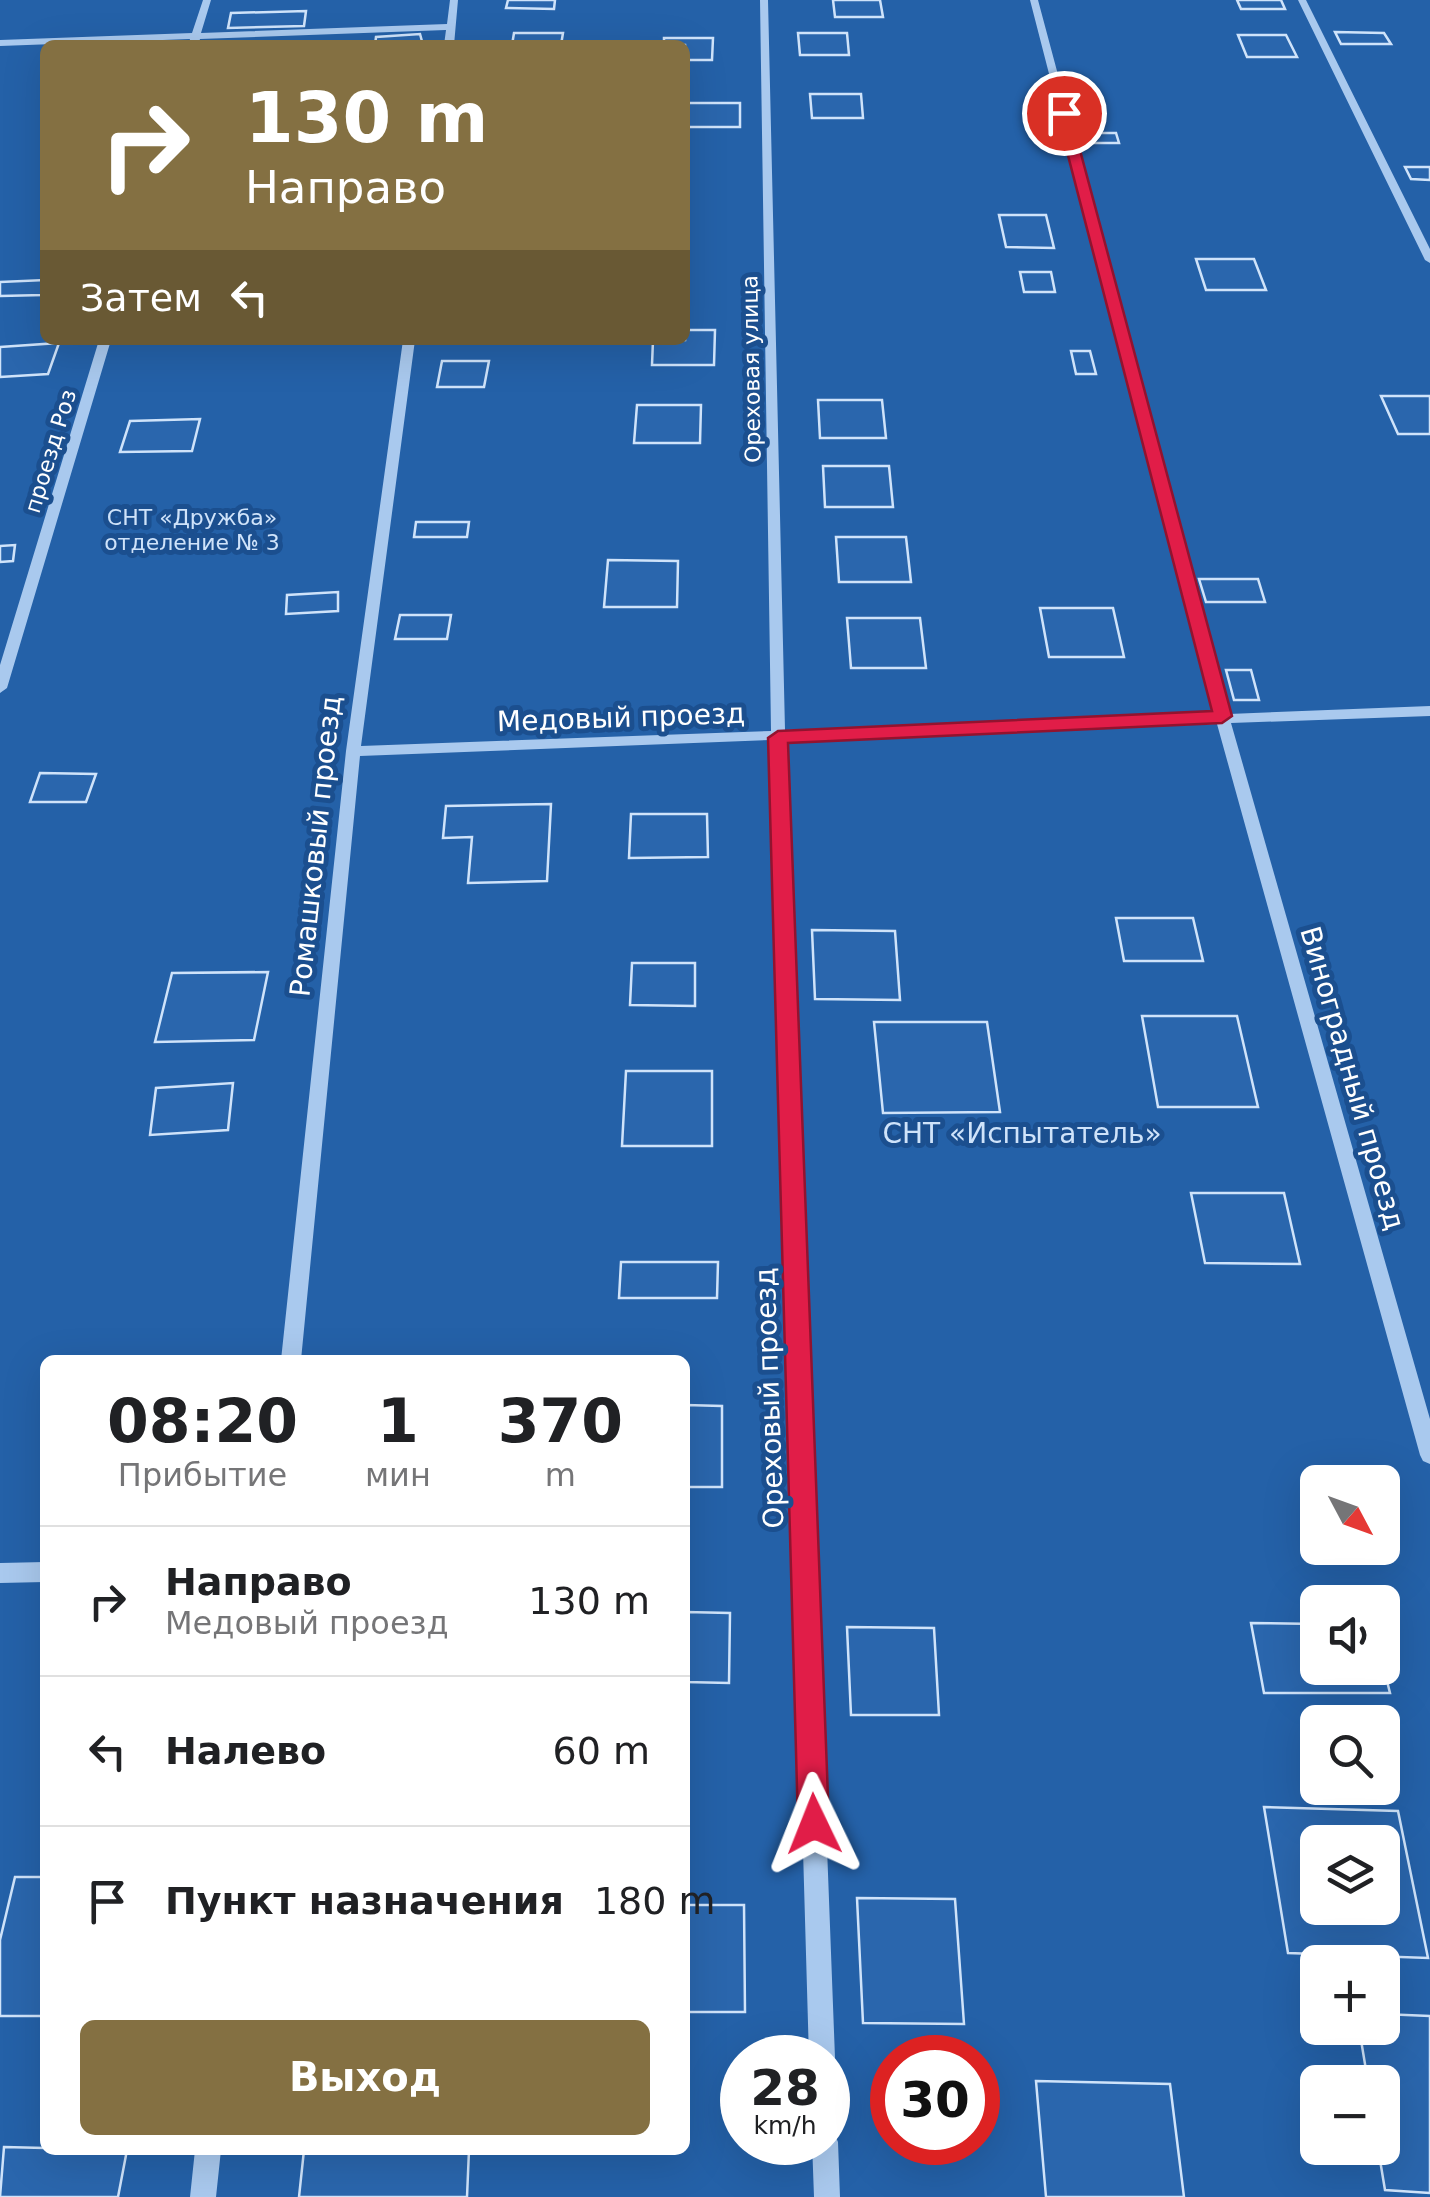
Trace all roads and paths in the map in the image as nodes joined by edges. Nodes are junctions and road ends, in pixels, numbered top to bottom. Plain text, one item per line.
1 (207, 0) edge
2 (454, 0) edge
3 (764, 0) edge
4 (1034, 0) edge
5 (1302, 0) edge
6 (452, 28) junction
7 (195, 40) edge
8 (231, 40) edge
9 (450, 40) edge
10 (0, 43) edge
11 (40, 43) edge
12 (1430, 260) edge
13 (103, 345) edge
14 (408, 345) edge
15 (0, 688) edge
16 (1430, 711) edge
17 (1222, 716) junction
18 (778, 738) junction
19 (353, 751) junction
20 (292, 1355) edge
21 (1430, 1455) edge
22 (40, 1572) edge
23 (0, 1573) edge
24 (821, 2035) edge
25 (207, 2155) edge
26 (826, 2165) edge
27 (202, 2197) edge
28 (827, 2197) edge

1 - 7 street
2 - 6 street
3 - 18 street, Ореховая улица
4 - 17 street, Виноградный проезд
5 - 12 street
6 - 8 street
6 - 9 street
10 - 11 street
13 - 15 street, проезд Роз
14 - 19 street, Ромашковый проезд
16 - 17 street, Медовый проезд
17 - 18 street, Медовый проезд
17 - 21 street, Виноградный проезд
18 - 19 street, Медовый проезд
18 - 24 street, Ореховый проезд
19 - 20 street, Ромашковый проезд
22 - 23 street
25 - 27 street
26 - 28 street

